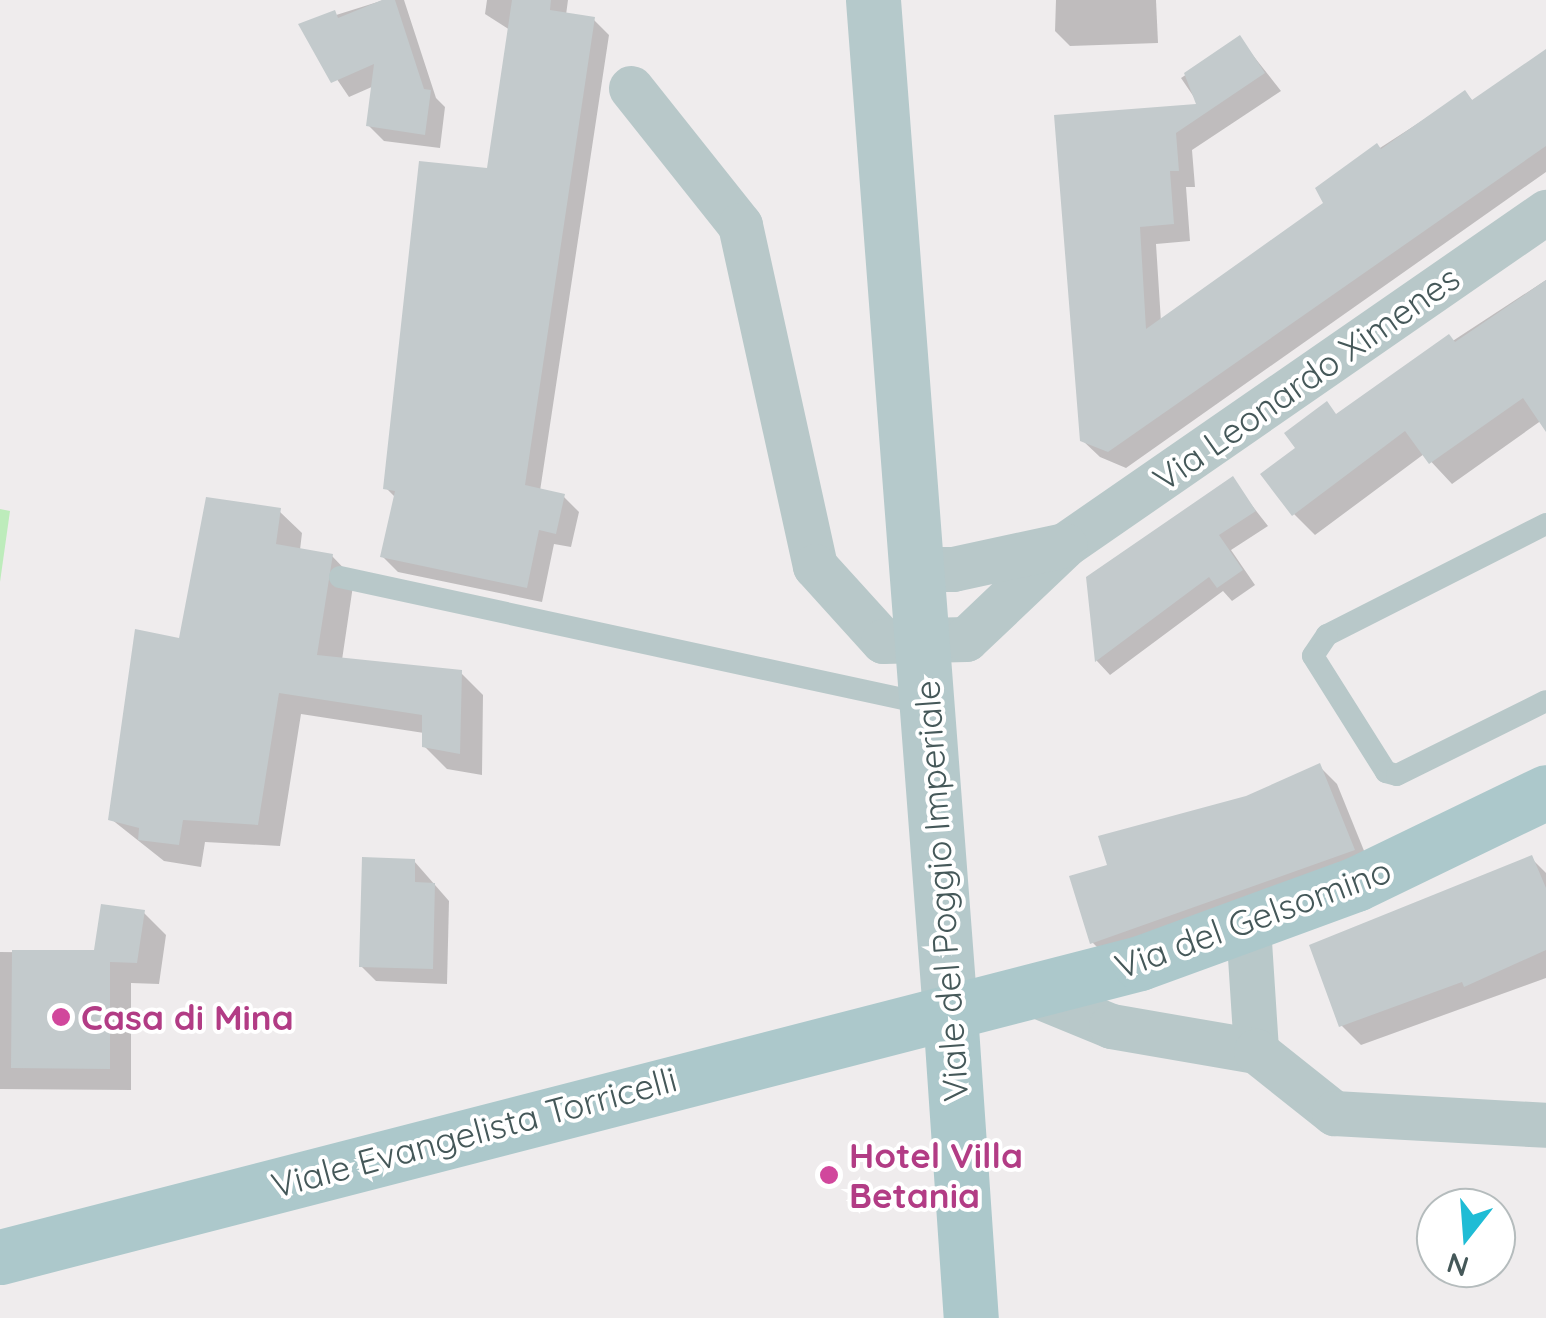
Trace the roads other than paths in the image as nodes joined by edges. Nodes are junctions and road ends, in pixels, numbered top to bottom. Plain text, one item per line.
1 (873, 0) edge
2 (631, 88) dead end
3 (1546, 212) edge
4 (1546, 524) edge
5 (1066, 544) junction
6 (915, 569) junction
7 (340, 577) dead end
8 (922, 643) junction
9 (1546, 701) edge
10 (930, 705) junction
11 (1546, 792) edge
12 (1248, 926) junction
13 (1026, 991) junction
14 (950, 1013) junction
15 (1256, 1051) junction
16 (1546, 1125) edge
17 (0, 1256) edge
18 (972, 1318) edge

1 - 6 street, Viale del Poggio Imperiale
2 - 8 street, Viale del Poggio Imperiale
3 - 5 street, Via Leonardo Ximenes
4 - 9 lane
5 - 6 street, Via Leonardo Ximenes
5 - 8 street, Via Leonardo Ximenes
6 - 8 street, Viale del Poggio Imperiale
7 - 10 lane
8 - 10 street, Viale del Poggio Imperiale
10 - 14 street, Viale del Poggio Imperiale
11 - 12 main road, Via del Gelsomino
12 - 13 main road, Via del Gelsomino
12 - 15 street
13 - 14 main road, Via del Gelsomino
13 - 15 street
14 - 17 main road, Viale Evangelista Torricelli
14 - 18 main road, Viale del Poggio Imperiale
15 - 16 street

